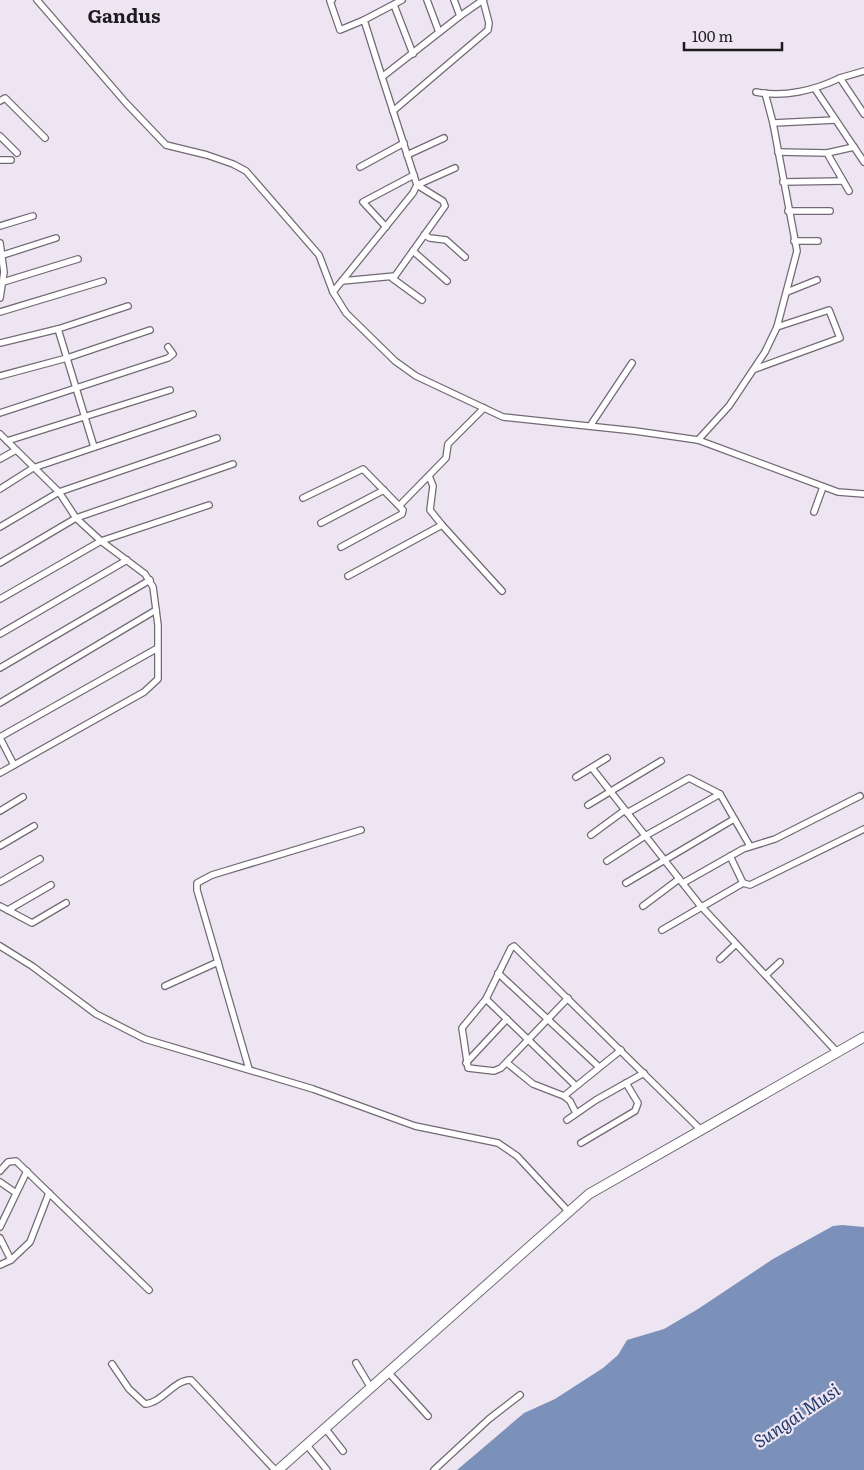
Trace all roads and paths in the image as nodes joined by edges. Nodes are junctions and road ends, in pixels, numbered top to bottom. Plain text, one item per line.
1 (37, 0) edge
2 (331, 0) edge
3 (402, 0) edge
4 (427, 0) edge
5 (454, 0) edge
6 (483, 0) edge
7 (394, 5) junction
8 (460, 16) junction
9 (364, 20) junction
10 (439, 32) junction
11 (414, 54) junction
12 (864, 71) edge
13 (382, 77) junction
14 (840, 78) junction
15 (815, 88) junction
16 (756, 92) dead end
17 (765, 94) junction
18 (0, 101) edge
19 (393, 112) junction
20 (864, 114) edge
21 (835, 120) junction
22 (773, 123) junction
23 (0, 136) edge
24 (45, 138) dead end
25 (444, 138) dead end
26 (404, 143) junction
27 (854, 147) junction
28 (778, 152) junction
29 (16, 153) dead end
30 (827, 153) junction
31 (408, 156) junction
32 (0, 160) edge
33 (11, 160) dead end
34 (864, 162) edge
35 (360, 167) dead end
36 (455, 168) dead end
37 (414, 175) junction
38 (843, 181) junction
39 (783, 182) junction
40 (417, 184) junction
41 (849, 191) dead end
42 (788, 211) junction
43 (830, 211) dead end
44 (33, 216) dead end
45 (0, 226) edge
46 (386, 227) junction
47 (424, 235) junction
48 (56, 238) dead end
49 (818, 241) dead end
50 (794, 242) junction
51 (0, 243) edge
52 (413, 251) junction
53 (2, 255) edge
54 (465, 257) dead end
55 (78, 259) dead end
56 (392, 278) junction
57 (817, 280) dead end
58 (342, 281) junction
59 (448, 281) dead end
60 (103, 282) dead end
61 (2, 283) edge
62 (333, 292) junction
63 (787, 292) junction
64 (0, 298) edge
65 (422, 300) dead end
66 (128, 306) dead end
67 (0, 312) edge
68 (776, 328) junction
69 (58, 329) junction
70 (150, 330) dead end
71 (0, 343) edge
72 (168, 347) dead end
73 (67, 358) junction
74 (632, 363) dead end
75 (755, 369) junction
76 (0, 376) edge
77 (77, 389) junction
78 (170, 390) dead end
79 (484, 408) junction
80 (0, 413) edge
81 (193, 414) dead end
82 (85, 417) junction
83 (590, 426) junction
84 (0, 434) edge
85 (217, 438) dead end
86 (698, 440) junction
87 (7, 441) junction
88 (94, 447) junction
89 (16, 450) junction
90 (0, 459) edge
91 (233, 464) dead end
92 (33, 468) junction
93 (428, 476) junction
94 (823, 487) junction
95 (0, 489) edge
96 (384, 490) junction
97 (58, 492) junction
98 (864, 494) edge
99 (303, 498) dead end
100 (209, 504) dead end
101 (400, 505) junction
102 (814, 512) dead end
103 (76, 518) junction
104 (321, 523) dead end
105 (442, 525) junction
106 (0, 528) edge
107 (101, 541) junction
108 (341, 547) dead end
109 (127, 560) junction
110 (0, 563) edge
111 (348, 576) dead end
112 (150, 580) junction
113 (502, 591) dead end
114 (0, 599) edge
115 (156, 610) junction
116 (0, 634) edge
117 (156, 649) junction
118 (0, 668) edge
119 (0, 702) edge
120 (0, 737) edge
121 (608, 758) dead end
122 (661, 761) dead end
123 (14, 765) junction
124 (592, 768) junction
125 (0, 774) edge
126 (576, 777) dead end
127 (611, 792) junction
128 (720, 794) junction
129 (860, 796) dead end
130 (23, 797) dead end
131 (588, 805) dead end
132 (0, 810) edge
133 (626, 812) junction
134 (734, 819) junction
135 (34, 826) dead end
136 (864, 829) edge
137 (361, 830) dead end
138 (591, 835) dead end
139 (645, 836) junction
140 (0, 846) edge
141 (750, 846) junction
142 (730, 856) junction
143 (40, 859) dead end
144 (664, 860) junction
145 (607, 861) dead end
146 (681, 881) junction
147 (0, 882) edge
148 (626, 883) dead end
149 (743, 883) junction
150 (51, 885) dead end
151 (66, 903) dead end
152 (0, 906) edge
153 (643, 906) dead end
154 (702, 906) junction
155 (8, 910) junction
156 (662, 930) dead end
157 (736, 944) junction
158 (0, 946) edge
159 (720, 959) dead end
160 (218, 962) junction
161 (780, 962) dead end
162 (498, 974) junction
163 (766, 975) junction
164 (165, 986) dead end
165 (568, 998) junction
166 (486, 999) junction
167 (507, 1019) junction
168 (548, 1019) junction
169 (864, 1037) edge
170 (528, 1040) junction
171 (620, 1050) junction
172 (837, 1052) junction
173 (466, 1063) junction
174 (507, 1064) junction
175 (599, 1067) junction
176 (248, 1069) junction
177 (644, 1073) junction
178 (626, 1083) junction
179 (576, 1086) junction
180 (564, 1096) junction
181 (576, 1113) junction
182 (567, 1120) dead end
183 (701, 1130) junction
184 (581, 1143) dead end
185 (0, 1171) edge
186 (27, 1172) junction
187 (0, 1182) edge
188 (16, 1193) junction
189 (49, 1193) junction
190 (568, 1211) junction
191 (0, 1227) edge
192 (0, 1238) edge
193 (11, 1260) junction
194 (0, 1265) edge
195 (149, 1290) dead end
196 (356, 1363) dead end
197 (112, 1364) dead end
198 (388, 1372) junction
199 (370, 1388) junction
200 (520, 1395) dead end
201 (428, 1416) dead end
202 (325, 1428) junction
203 (306, 1444) junction
204 (344, 1451) dead end
205 (276, 1470) edge
206 (327, 1470) edge
207 (434, 1470) edge

1 - 62 street
2 - 9 street
3 - 7 street
4 - 10 street
5 - 8 street
6 - 8 street
6 - 19 street
7 - 9 street
7 - 11 street
8 - 10 street
9 - 13 street
10 - 11 street
11 - 13 street
12 - 14 street
13 - 19 street
14 - 15 street
14 - 20 street
15 - 17 street
15 - 21 street
16 - 17 street
17 - 22 street
18 - 24 street
19 - 26 street
21 - 22 street
21 - 27 street
22 - 28 street
23 - 29 street
25 - 31 street
26 - 31 street
26 - 35 street
27 - 30 street
27 - 34 street
28 - 30 street
28 - 39 street
30 - 38 street
31 - 37 street
32 - 33 street
36 - 40 street
37 - 40 street
37 - 46 street
38 - 39 street
38 - 41 street
39 - 42 street
40 - 46 street
40 - 47 street
42 - 43 street
42 - 50 street
44 - 45 street
46 - 58 street
47 - 52 street
47 - 54 street
48 - 53 street
49 - 50 street
50 - 63 street
51 - 53 street
52 - 56 street
52 - 59 street
53 - 61 street
55 - 61 street
56 - 58 street
56 - 65 street
57 - 63 street
58 - 62 street
60 - 67 street
61 - 64 street
62 - 79 street
63 - 68 street
66 - 69 street
68 - 75 street
68 - 75 street
69 - 71 street
69 - 73 street
70 - 73 street
72 - 77 street
73 - 76 street
73 - 77 street
74 - 83 street
75 - 86 street
77 - 80 street
77 - 82 street
78 - 82 street
79 - 83 street
79 - 93 street
81 - 88 street
82 - 87 street
82 - 88 street
83 - 86 street
84 - 87 street
85 - 97 street
86 - 94 street
87 - 89 street
88 - 92 street
89 - 90 street
89 - 92 street
91 - 103 street
92 - 95 street
92 - 97 street
93 - 101 street
93 - 105 street
94 - 98 street
94 - 102 street
96 - 99 street
96 - 101 street
96 - 104 street
97 - 103 street
97 - 106 street
100 - 107 street
101 - 108 street
103 - 107 street
103 - 110 street
105 - 111 street
105 - 113 street
107 - 109 street
107 - 114 street
109 - 112 street
109 - 116 street
112 - 115 street
112 - 118 street
115 - 117 street
115 - 119 street
117 - 120 street
117 - 123 street
120 - 123 street
121 - 124 street
122 - 127 street
123 - 125 street
124 - 126 street
124 - 127 street
127 - 131 street
127 - 133 street
128 - 133 street
128 - 134 street
128 - 139 street
129 - 141 street
130 - 132 street
133 - 138 street
133 - 139 street
134 - 141 street
134 - 144 street
135 - 140 street
136 - 149 street
137 - 160 street
139 - 144 street
139 - 145 street
141 - 142 street
142 - 146 street
142 - 149 street
143 - 147 street
144 - 146 street
144 - 148 street
146 - 153 street
146 - 154 street
149 - 154 street
150 - 155 street
151 - 155 street
152 - 155 street
154 - 156 street
154 - 157 street
157 - 159 street
157 - 163 street
158 - 176 street
160 - 164 street
160 - 176 street
161 - 163 street
162 - 165 street
162 - 166 street
162 - 168 street
163 - 172 street
165 - 168 street
165 - 171 street
166 - 167 street
166 - 173 street
167 - 170 street
167 - 173 street
168 - 170 street
168 - 175 street
169 - 172 street
170 - 174 street
170 - 179 street
171 - 175 street
171 - 177 street
172 - 183 street
173 - 174 street
174 - 180 street
175 - 179 street
176 - 190 street
177 - 178 street
177 - 183 street
178 - 181 street
178 - 184 street
179 - 180 street
180 - 181 street
181 - 182 street
183 - 190 street
185 - 186 street
186 - 188 street
186 - 189 street
187 - 188 street
188 - 191 street
189 - 193 street
189 - 195 street
190 - 198 street
192 - 193 street
193 - 194 street
196 - 199 street
197 - 205 street
198 - 199 street
198 - 201 street
199 - 202 street
200 - 207 street
202 - 203 street
202 - 204 street
203 - 205 street
203 - 206 street

